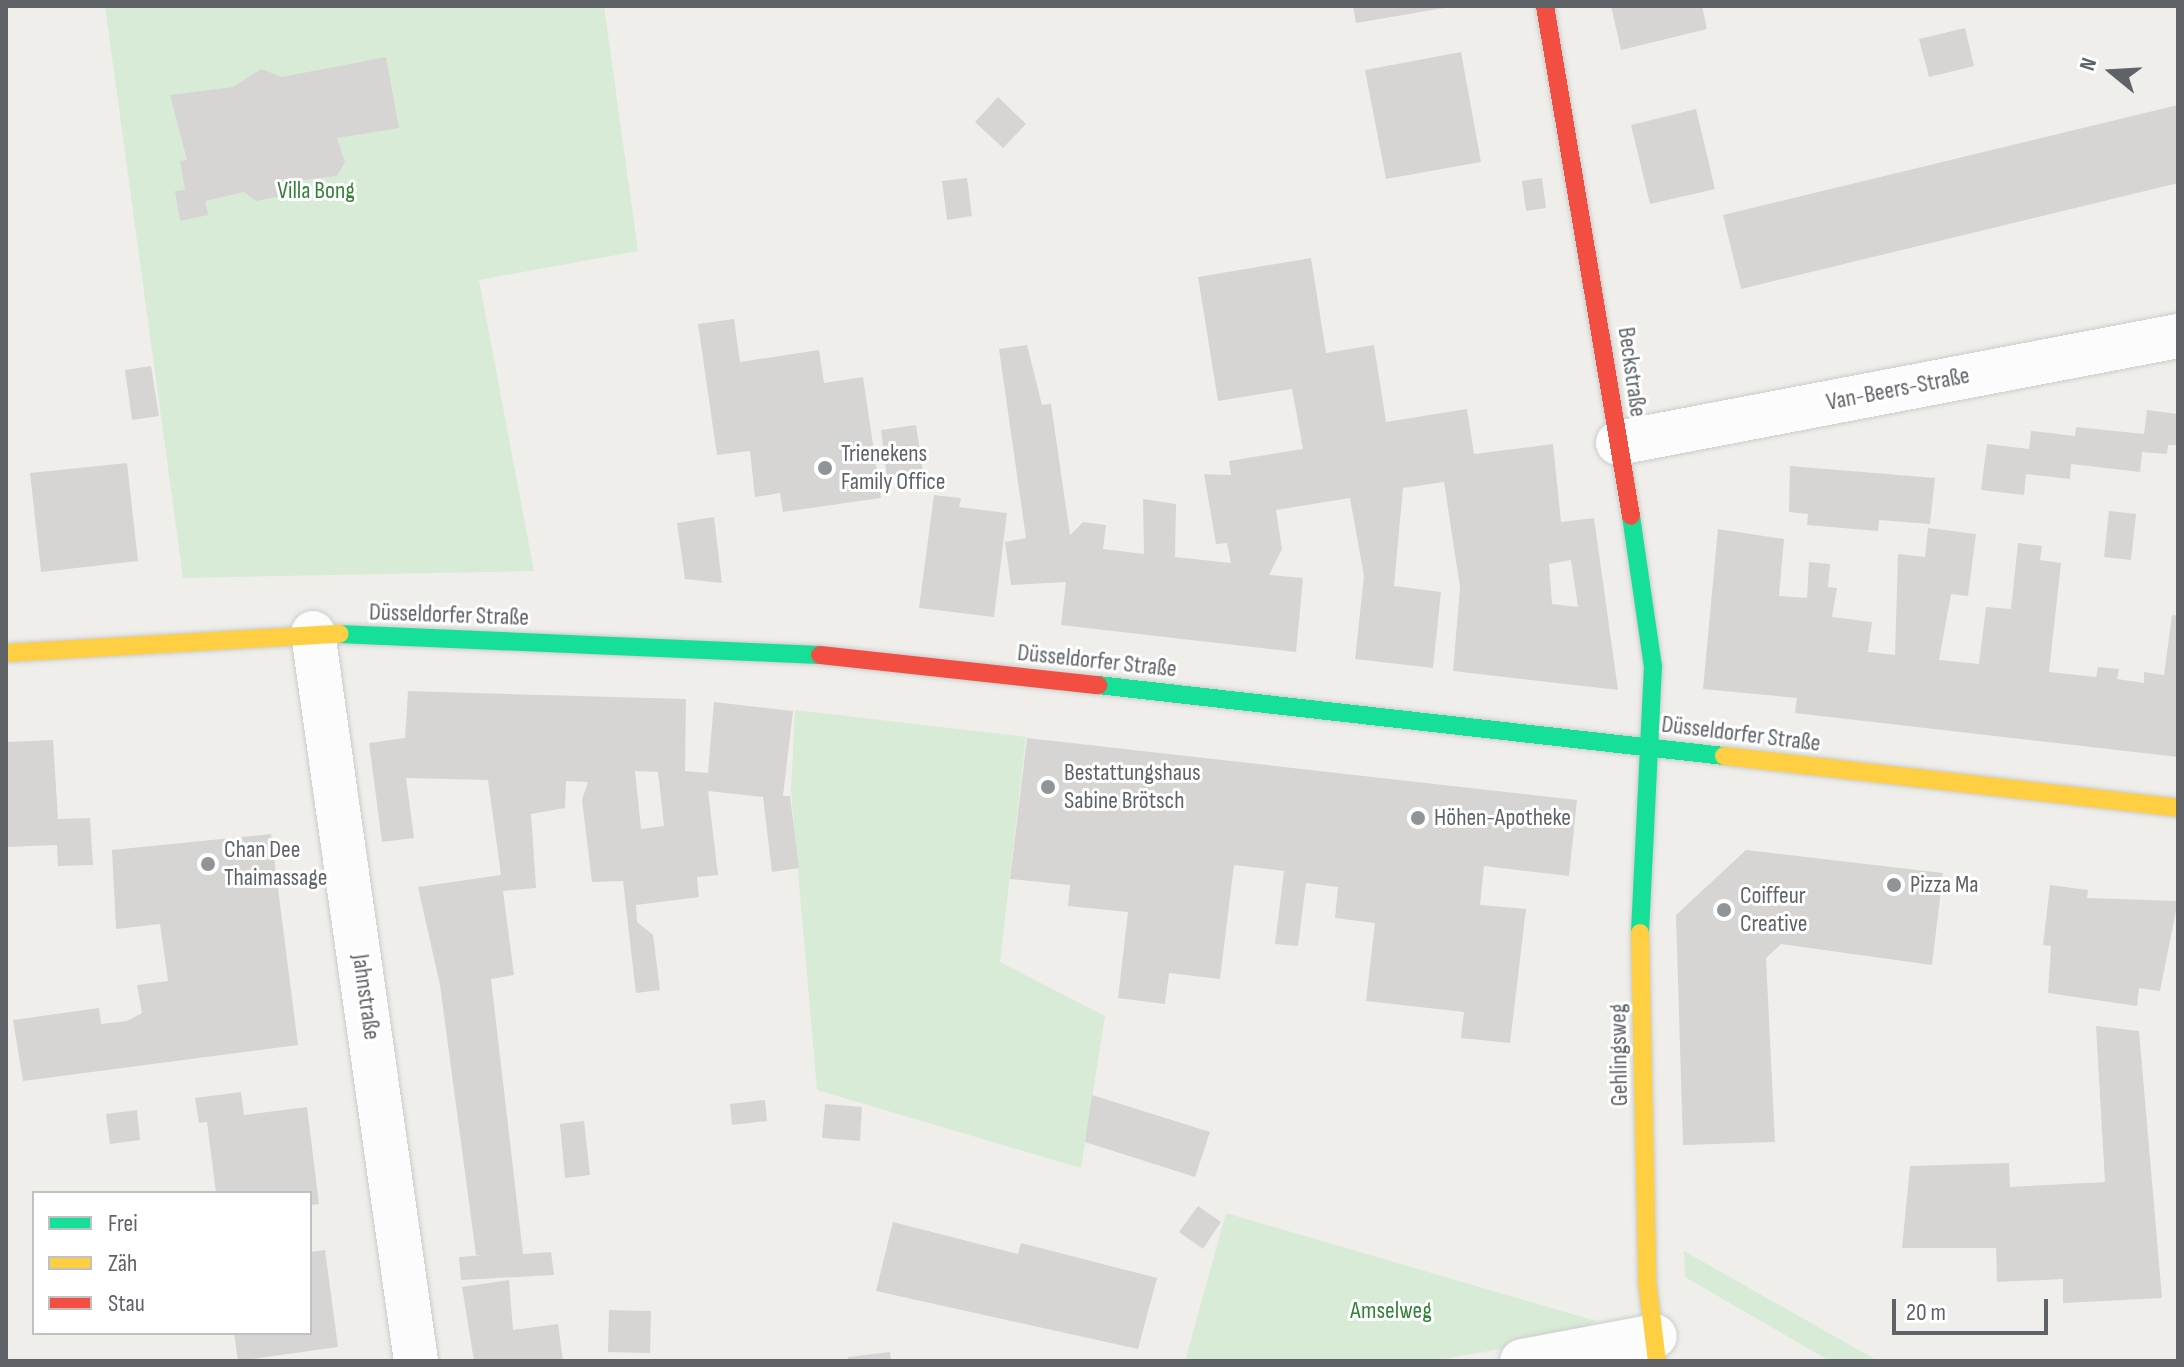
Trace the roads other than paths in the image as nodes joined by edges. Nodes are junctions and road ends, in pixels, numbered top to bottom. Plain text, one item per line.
1 (1545, 6) edge
2 (2178, 336) edge
3 (1618, 443) junction
4 (313, 633) junction
5 (6, 653) edge
6 (1650, 747) junction
7 (2178, 808) edge
8 (1656, 1349) edge
9 (416, 1361) edge
10 (1522, 1361) edge

1 - 3 main road, Beckstraße
2 - 3 street, Van-Beers-Straße
3 - 6 main road, Beckstraße
4 - 5 main road, Düsseldorfer Straße
4 - 6 main road, Düsseldorfer Straße
4 - 9 street, Jahnstraße
6 - 7 main road, Düsseldorfer Straße
6 - 8 main road, Gehlingsweg
8 - 10 street

